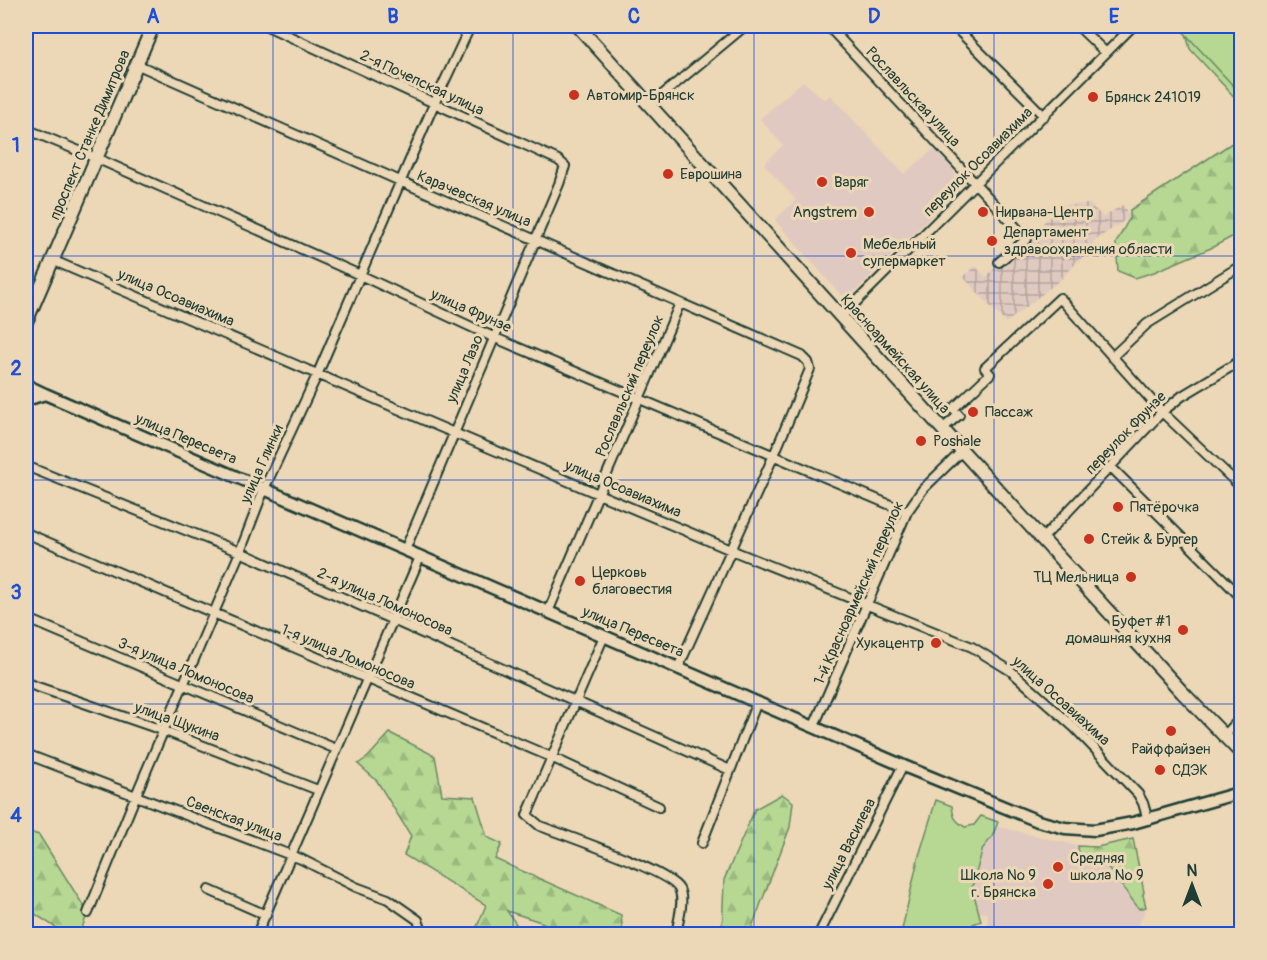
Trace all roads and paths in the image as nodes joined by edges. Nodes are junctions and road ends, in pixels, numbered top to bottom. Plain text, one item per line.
1 (153, 26) edge
2 (267, 26) edge
3 (578, 26) edge
4 (745, 26) edge
5 (828, 26) edge
6 (954, 26) edge
7 (1078, 26) edge
8 (1133, 26) edge
9 (468, 27) edge
10 (1106, 53) junction
11 (136, 64) junction
12 (434, 104) junction
13 (650, 105) junction
14 (1044, 116) junction
15 (26, 129) edge
16 (96, 158) junction
17 (565, 166) joint
18 (400, 181) junction
19 (976, 184) junction
20 (535, 240) junction
21 (52, 260) junction
22 (999, 262) dead end
23 (1242, 264) edge
24 (360, 275) junction
25 (680, 303) junction
26 (841, 317) junction
27 (26, 322) edge
28 (494, 337) junction
29 (1112, 357) junction
30 (1242, 360) edge
31 (318, 373) junction
32 (26, 383) edge
33 (26, 394) edge
34 (45, 394) junction
35 (639, 398) junction
36 (26, 400) edge
37 (1162, 412) junction
38 (942, 429) junction
39 (454, 433) junction
40 (962, 451) junction
41 (774, 455) junction
42 (26, 466) edge
43 (1111, 467) junction
44 (1242, 488) edge
45 (264, 489) junction
46 (599, 494) junction
47 (907, 512) junction
48 (26, 533) edge
49 (1042, 539) junction
50 (405, 550) junction
51 (731, 550) junction
52 (240, 552) junction
53 (420, 557) junction
54 (1242, 598) edge
55 (868, 605) junction
56 (548, 612) junction
57 (214, 614) junction
58 (26, 618) edge
59 (394, 620) junction
60 (604, 636) junction
61 (678, 668) junction
62 (368, 680) junction
63 (26, 683) edge
64 (184, 686) junction
65 (575, 702) junction
66 (757, 702) junction
67 (1242, 717) edge
68 (814, 726) junction
69 (165, 731) junction
70 (1224, 736) junction
71 (336, 749) junction
72 (26, 754) edge
73 (1242, 754) edge
74 (551, 757) junction
75 (903, 765) junction
76 (730, 770) junction
77 (318, 790) junction
78 (1242, 792) edge
79 (136, 795) junction
80 (659, 807) dead end
81 (1148, 820) junction
82 (702, 843) dead end
83 (291, 856) junction
84 (210, 890) dead end
85 (88, 913) dead end
86 (266, 915) junction
87 (420, 932) edge
88 (258, 934) edge
89 (676, 934) edge
90 (819, 934) edge

1 - 11 main road, проспект Станке Димитрова
2 - 12 street, 2-я Почепская улица
3 - 13 main road, Красноармейская улица
4 - 13 street
5 - 19 street, Рославльская улица
6 - 14 street
7 - 10 street
8 - 10 street, переулок Осоавиахима
9 - 12 street, улица Глинки
10 - 14 street, переулок Осоавиахима
11 - 16 main road, проспект Станке Димитрова
11 - 18 street, Карачевская улица
12 - 17 street, 2-я Почепская улица
12 - 18 street, улица Глинки
13 - 26 main road, Красноармейская улица
14 - 19 street, переулок Осоавиахима
15 - 16 street, улица Фрунзе
16 - 21 main road, проспект Станке Димитрова
16 - 24 street, улица Фрунзе
17 - 20 street, улица Лазо
18 - 20 street, Карачевская улица
18 - 24 street, улица Глинки
19 - 22 street, Рославльская улица
19 - 26 street, переулок Осоавиахима
20 - 25 street, Карачевская улица
20 - 28 street, улица Лазо
21 - 27 main road, проспект Станке Димитрова
21 - 31 street, улица Осоавиахима
23 - 29 street
24 - 28 street, улица Фрунзе
24 - 31 street, улица Глинки
25 - 35 street, Рославльский переулок
25 - 41 street, Карачевская улица
26 - 38 main road, Красноармейская улица
28 - 35 street, улица Фрунзе
28 - 39 street, улица Лазо
29 - 37 street
29 - 38 street
30 - 37 street, переулок Фрунзе
31 - 39 street, улица Осоавиахима
31 - 45 street, улица Глинки
32 - 34 main road, улица Пересвета
33 - 34 main road
34 - 36 main road
34 - 45 main road, улица Пересвета
35 - 41 street, улица Фрунзе
35 - 46 street, Рославльский переулок
37 - 43 street, переулок Фрунзе
37 - 44 street
38 - 40 main road, Красноармейская улица
39 - 46 street, улица Осоавиахима
39 - 50 street, улица Лазо
40 - 47 street, 1-й Красноармейский переулок
40 - 49 main road, Красноармейская улица
41 - 47 street, улица Фрунзе
41 - 51 street
42 - 52 street, 2-я улица Ломоносова
43 - 49 street, переулок Фрунзе
43 - 54 street
45 - 50 main road, улица Пересвета
45 - 52 street, улица Глинки
46 - 51 street, улица Осоавиахима
46 - 56 street, Рославльский переулок
47 - 55 street, 1-й Красноармейский переулок
48 - 57 street, 1-я улица Ломоносова
49 - 70 main road, Красноармейская улица
50 - 53 main road, улица Пересвета
51 - 55 street, улица Осоавиахима
51 - 61 street
52 - 57 street, улица Глинки
52 - 59 street, 2-я улица Ломоносова
53 - 56 main road, улица Пересвета
53 - 59 street
55 - 68 street, 1-й Красноармейский переулок
55 - 81 street, улица Осоавиахима
56 - 60 main road, улица Пересвета
57 - 62 street, 1-я улица Ломоносова
57 - 64 street, улица Глинки
58 - 64 street, 3-я улица Ломоносова
59 - 62 street
59 - 65 street, 2-я улица Ломоносова
60 - 61 main road, улица Пересвета
60 - 65 street
61 - 66 main road, улица Пересвета
62 - 71 street
62 - 74 street, 1-я улица Ломоносова
63 - 69 street, улица Щукина
64 - 69 street, улица Глинки
64 - 71 street, 3-я улица Ломоносова
65 - 74 street
65 - 76 street, 2-я улица Ломоносова
66 - 68 main road, улица Пересвета
66 - 76 street
67 - 70 street
68 - 75 main road, улица Пересвета
69 - 77 street, улица Щукина
69 - 79 street, улица Глинки
70 - 73 main road, Красноармейская улица
71 - 77 street
72 - 79 street, Свенская улица
74 - 80 street, 1-я улица Ломоносова
74 - 89 street
75 - 81 main road, улица Пересвета
75 - 90 street, улица Василева
76 - 82 street
77 - 83 street
78 - 81 main road, улица Пересвета
79 - 83 street, Свенская улица
79 - 85 street, улица Глинки
83 - 86 street
83 - 87 street, Свенская улица
84 - 86 street
86 - 88 street

